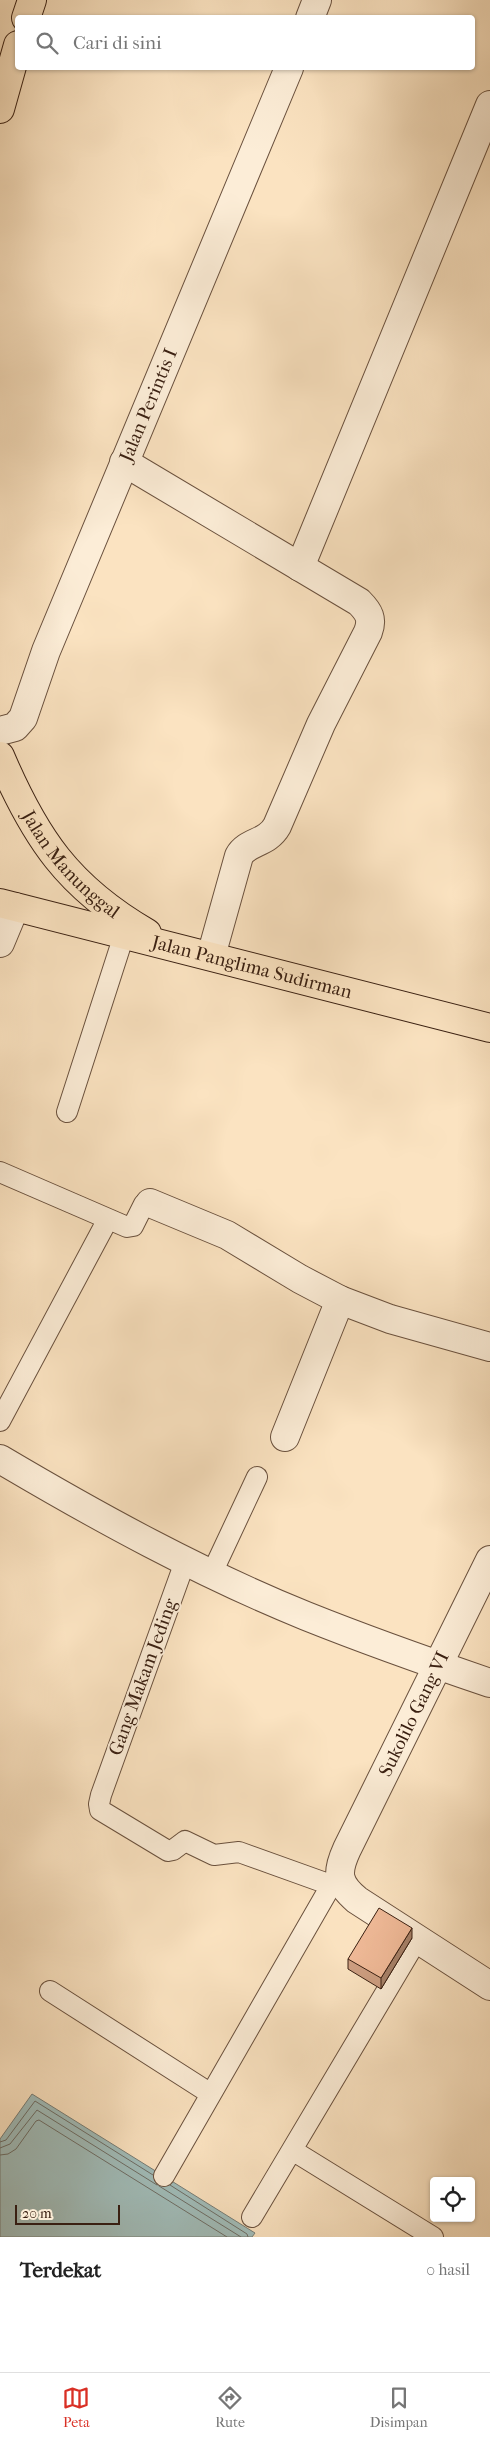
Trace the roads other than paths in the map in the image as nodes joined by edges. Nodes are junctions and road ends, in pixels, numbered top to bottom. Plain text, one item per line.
1 (32, 0) edge
2 (317, 0) edge
3 (27, 15) edge
4 (311, 15) edge
5 (15, 56) edge
6 (288, 70) edge
7 (490, 105) edge
8 (0, 108) edge
9 (124, 462) junction
10 (300, 567) junction
11 (0, 731) edge
12 (0, 756) edge
13 (7, 905) edge
14 (124, 935) junction
15 (0, 944) edge
16 (172, 947) junction
17 (211, 956) junction
18 (490, 1028) edge
19 (67, 1112) dead end
20 (0, 1172) edge
21 (150, 1203) joint
22 (108, 1219) junction
23 (340, 1300) junction
24 (490, 1347) edge
25 (0, 1421) edge
26 (285, 1437) dead end
27 (0, 1459) edge
28 (257, 1477) dead end
29 (186, 1559) junction
30 (490, 1560) edge
31 (212, 1573) junction
32 (438, 1665) junction
33 (490, 1683) edge
34 (336, 1877) junction
35 (418, 1938) junction
36 (490, 1986) edge
37 (50, 1990) dead end
38 (211, 2094) junction
39 (292, 2150) junction
40 (164, 2176) dead end
41 (252, 2217) dead end
42 (432, 2237) edge

1 - 3 highway
2 - 4 street
5 - 8 highway
6 - 9 street, Jalan Perintis I
7 - 10 street
9 - 10 street
9 - 11 street, Jalan Perintis I
10 - 17 street
12 - 16 highway, Jalan Manunggal
13 - 14 highway, Jalan Panglima Sudirman
13 - 15 street
14 - 16 highway, Jalan Panglima Sudirman
14 - 19 lane
16 - 17 highway, Jalan Panglima Sudirman
17 - 18 highway, Jalan Panglima Sudirman
20 - 22 lane
21 - 22 lane
21 - 23 street
22 - 25 lane
23 - 24 street
23 - 26 street
27 - 29 street
28 - 31 lane
29 - 31 street
29 - 34 lane, Gang Makam Jeding
30 - 32 street, Sukolilo Gang VI
31 - 32 street
32 - 33 street
32 - 34 street, Sukolilo Gang VI
34 - 35 street
34 - 38 lane
35 - 36 street
35 - 39 lane
37 - 38 lane
38 - 40 lane
39 - 41 lane
39 - 42 lane

